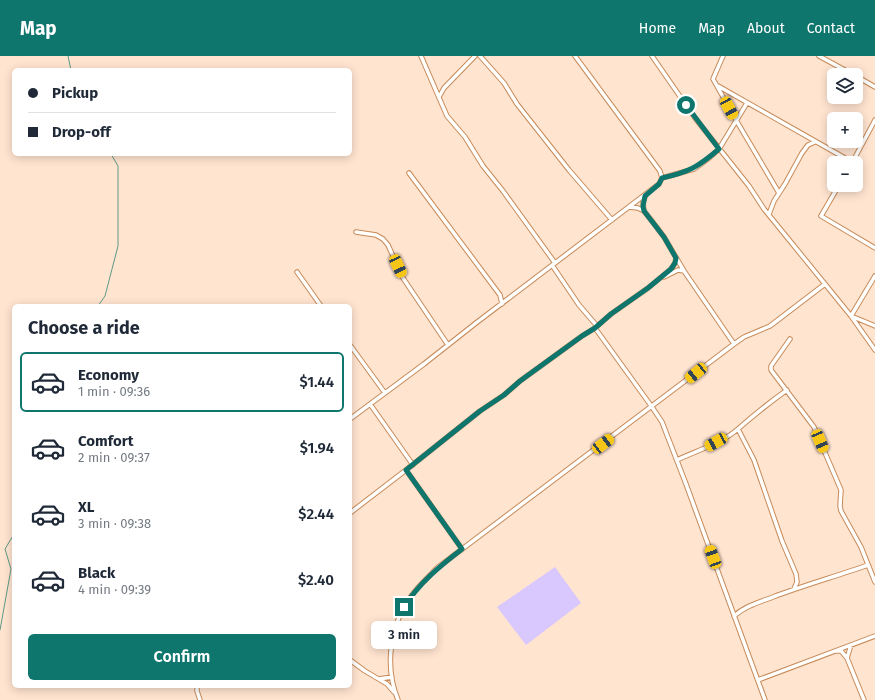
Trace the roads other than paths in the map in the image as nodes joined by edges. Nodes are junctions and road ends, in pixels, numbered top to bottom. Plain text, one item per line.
1 (421, 56) edge
2 (475, 56) edge
3 (575, 56) edge
4 (652, 56) edge
5 (723, 56) edge
6 (819, 56) edge
7 (482, 57) edge
8 (841, 68) edge
9 (863, 80) edge
10 (718, 86) junction
11 (875, 87) edge
12 (435, 88) junction
13 (444, 88) junction
14 (439, 98) junction
15 (747, 103) junction
16 (736, 120) junction
17 (875, 120) edge
18 (815, 142) junction
19 (719, 149) junction
20 (840, 156) edge
21 (856, 156) edge
22 (409, 173) dead end
23 (662, 178) junction
24 (835, 192) edge
25 (779, 193) junction
26 (645, 196) junction
27 (629, 207) junction
28 (644, 211) junction
29 (769, 214) junction
30 (612, 220) junction
31 (356, 232) dead end
32 (875, 248) edge
33 (676, 258) junction
34 (554, 264) junction
35 (684, 271) junction
36 (297, 272) dead end
37 (875, 276) edge
38 (660, 279) junction
39 (825, 284) junction
40 (500, 295) junction
41 (509, 298) junction
42 (320, 304) edge
43 (502, 304) junction
44 (851, 316) junction
45 (875, 326) edge
46 (596, 327) junction
47 (790, 339) dead end
48 (734, 344) junction
49 (448, 345) junction
50 (352, 348) edge
51 (875, 350) edge
52 (787, 390) junction
53 (385, 393) junction
54 (370, 404) junction
55 (652, 407) junction
56 (352, 418) edge
57 (738, 429) junction
58 (677, 460) junction
59 (413, 465) junction
60 (406, 470) junction
61 (352, 511) edge
62 (462, 549) junction
63 (868, 565) junction
64 (875, 582) edge
65 (794, 589) junction
66 (734, 616) junction
67 (875, 636) edge
68 (851, 645) junction
69 (835, 651) junction
70 (847, 658) junction
71 (352, 661) edge
72 (392, 676) junction
73 (379, 679) junction
74 (758, 680) junction
75 (198, 688) edge
76 (395, 693) junction
77 (200, 700) edge
78 (398, 700) edge
79 (765, 700) edge
80 (864, 700) edge

1 - 12 street
2 - 13 street
3 - 23 street
4 - 19 street
5 - 10 street
6 - 8 street
7 - 30 street
9 - 11 street
10 - 15 street
10 - 16 street
12 - 13 street
12 - 14 street
13 - 14 street
14 - 34 street
15 - 16 street
15 - 18 street
16 - 19 street
16 - 25 street
17 - 21 street
18 - 20 street
18 - 25 street
19 - 23 street
19 - 29 street
22 - 40 street
23 - 26 street
24 - 32 street
25 - 29 street
26 - 27 street
26 - 28 street
27 - 28 street
27 - 30 street
28 - 33 street
29 - 39 street
30 - 34 street
31 - 49 street
33 - 35 street
33 - 38 street
34 - 41 street
34 - 46 street
35 - 38 street
35 - 48 street
36 - 42 street
37 - 44 street
38 - 46 street
39 - 44 street
39 - 48 street
40 - 41 street
40 - 43 street
41 - 43 street
43 - 49 street
44 - 45 street
44 - 51 street
46 - 55 street
46 - 59 street
47 - 52 street
48 - 55 street
49 - 53 street
50 - 53 street
52 - 57 street
52 - 63 street
53 - 54 street
54 - 56 street
54 - 59 street
55 - 58 street
55 - 62 street
57 - 58 street
57 - 65 street
58 - 66 street
59 - 60 street
60 - 61 street
60 - 62 street
62 - 72 street
63 - 64 street
63 - 65 street
65 - 66 street
66 - 74 street
67 - 68 street
68 - 69 street
68 - 70 street
69 - 70 street
69 - 74 street
70 - 80 street
71 - 73 street
72 - 73 street
72 - 76 street
73 - 76 street
74 - 79 street
75 - 77 street
76 - 78 street

